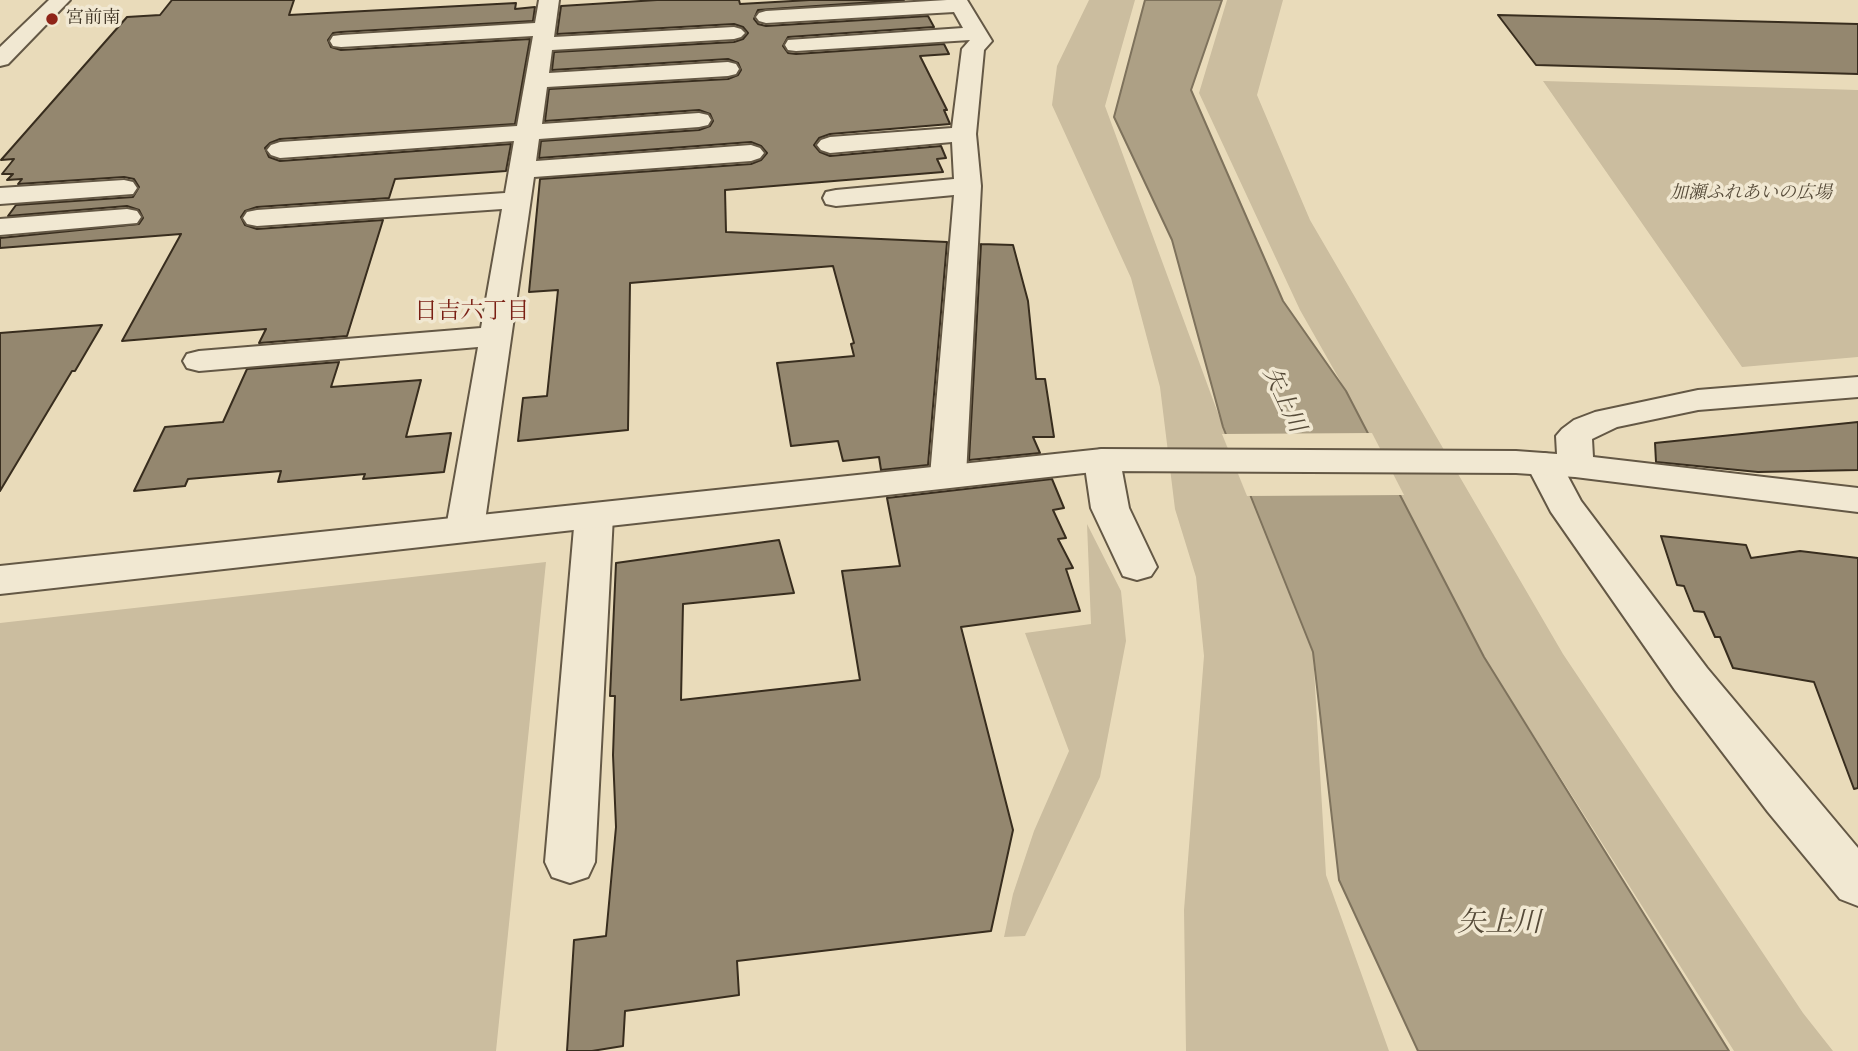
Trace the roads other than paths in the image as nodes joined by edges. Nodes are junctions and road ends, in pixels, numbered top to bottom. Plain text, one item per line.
1 (60, 0) edge
2 (556, 0) edge
3 (959, 3) edge
4 (766, 17) dead end
5 (546, 18) edge
6 (734, 33) dead end
7 (976, 33) junction
8 (341, 41) dead end
9 (796, 45) dead end
10 (0, 59) edge
11 (728, 69) dead end
12 (536, 81) junction
13 (699, 120) dead end
14 (528, 132) junction
15 (964, 134) junction
16 (830, 145) dead end
17 (280, 150) dead end
18 (751, 153) dead end
19 (522, 170) junction
20 (968, 186) junction
21 (124, 188) dead end
22 (0, 196) edge
23 (836, 198) dead end
24 (517, 200) junction
25 (127, 217) dead end
26 (256, 219) dead end
27 (0, 227) edge
28 (495, 336) junction
29 (199, 361) dead end
30 (1858, 387) edge
31 (1113, 460) junction
32 (1559, 465) junction
33 (948, 476) junction
34 (1858, 500) edge
35 (594, 516) junction
36 (465, 528) junction
37 (1137, 567) dead end
38 (0, 580) edge
39 (570, 862) dead end
40 (1858, 884) edge

1 - 10 street
2 - 5 street
3 - 4 street
3 - 7 street
5 - 6 street
5 - 8 street
5 - 12 street
7 - 9 street
7 - 15 street
11 - 12 street
12 - 14 street
13 - 14 street
14 - 17 street
14 - 19 street
15 - 16 street
15 - 20 street
18 - 19 street
19 - 24 street
20 - 23 street
20 - 33 street
21 - 22 street
24 - 26 street
24 - 28 street
25 - 27 street
28 - 29 street
28 - 36 street
30 - 32 street
31 - 32 street
31 - 33 street
31 - 37 street
32 - 34 street
32 - 40 street
33 - 35 street
35 - 36 street
35 - 39 street
36 - 38 street

